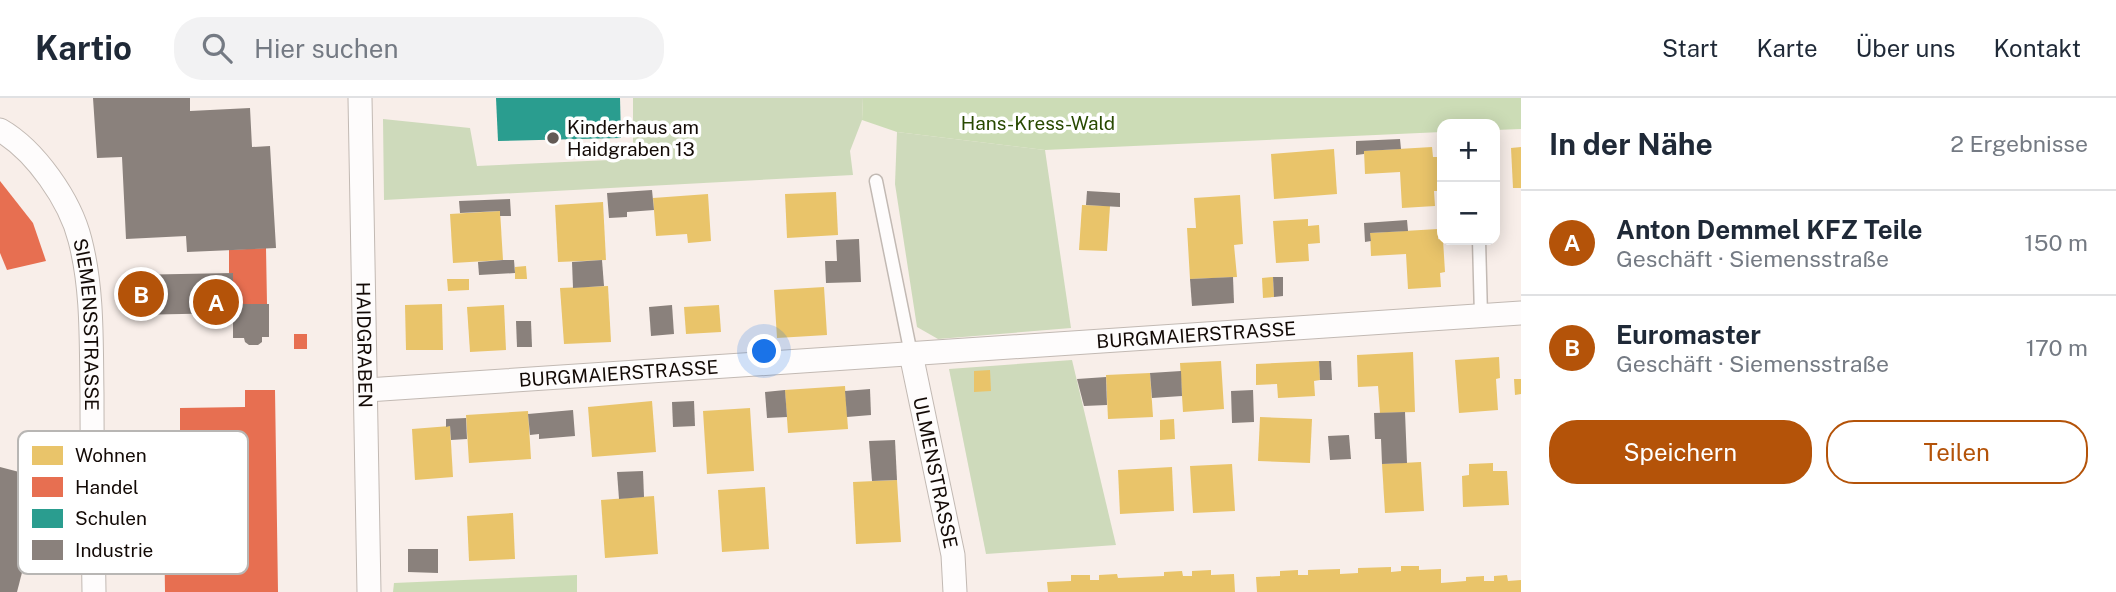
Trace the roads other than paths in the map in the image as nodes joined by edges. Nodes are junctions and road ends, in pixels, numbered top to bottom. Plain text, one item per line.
1 (360, 98) edge
2 (0, 130) edge
3 (876, 181) dead end
4 (1479, 245) edge
5 (1521, 313) edge
6 (1481, 316) junction
7 (911, 354) junction
8 (367, 390) junction
9 (92, 431) edge
10 (94, 574) edge
11 (94, 592) edge
12 (369, 592) edge
13 (955, 592) edge

1 - 8 street, HAIDGRABEN
2 - 9 street, SIEMENSSTRASSE
3 - 7 lane
4 - 6 lane
5 - 6 street, BURGMAIERSTRASSE
6 - 7 street, BURGMAIERSTRASSE
7 - 8 street, BURGMAIERSTRASSE
7 - 13 street, ULMENSTRASSE
8 - 12 street, HAIDGRABEN
10 - 11 street, SIEMENSSTRASSE

